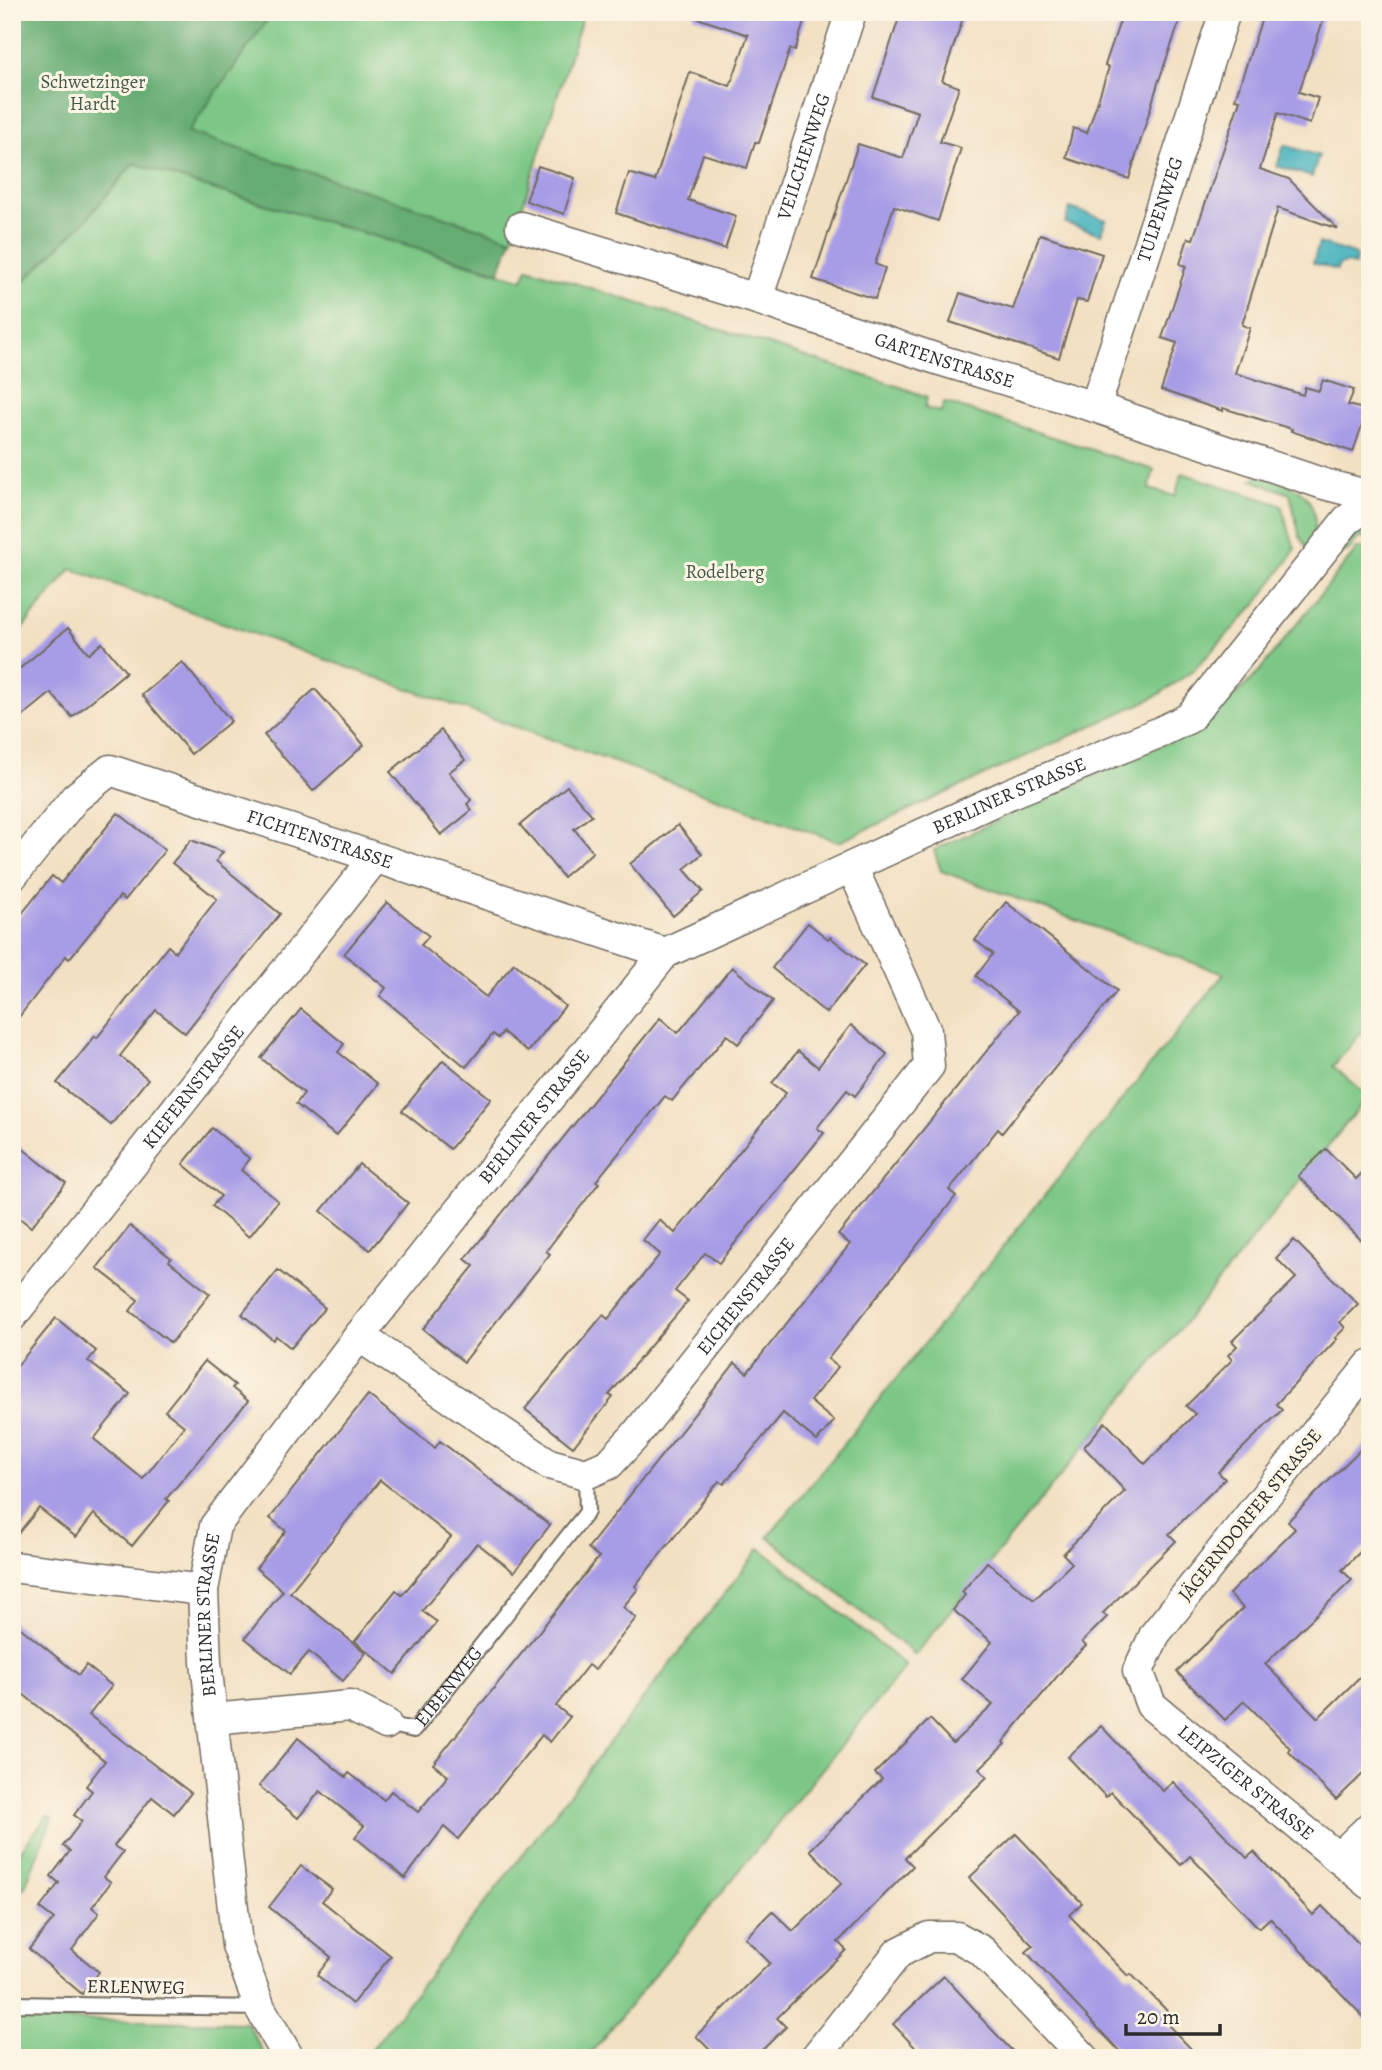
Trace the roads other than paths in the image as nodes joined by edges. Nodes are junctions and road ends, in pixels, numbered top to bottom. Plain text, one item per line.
1 (851, 12) edge
2 (1225, 12) edge
3 (521, 227) dead end
4 (757, 299) junction
5 (1095, 407) junction
6 (1370, 496) edge
7 (1370, 504) edge
8 (375, 858) junction
9 (852, 867) junction
10 (12, 876) edge
11 (665, 953) junction
12 (12, 1315) edge
13 (359, 1336) junction
14 (1370, 1365) edge
15 (586, 1474) junction
16 (12, 1567) edge
17 (203, 1590) junction
18 (1138, 1671) joint
19 (213, 1719) junction
20 (386, 1724) joint
21 (1370, 1827) edge
22 (1338, 1858) junction
23 (1370, 1884) edge
24 (12, 2004) edge
25 (260, 2008) junction
26 (289, 2058) edge
27 (815, 2058) edge
28 (1084, 2058) edge

1 - 4 street, VEILCHENWEG
2 - 5 street, TULPENWEG
3 - 4 street, GARTENSTRASSE
4 - 5 street, GARTENSTRASSE
5 - 6 street, GARTENSTRASSE
7 - 9 street, BERLINER STRASSE
8 - 10 street, FICHTENSTRASSE
8 - 11 street, FICHTENSTRASSE
8 - 12 street, KIEFERNSTRASSE
9 - 11 street, BERLINER STRASSE
9 - 15 street, EICHENSTRASSE
11 - 13 street, BERLINER STRASSE
13 - 15 street
13 - 17 street, BERLINER STRASSE
14 - 18 street, JÄGERNDORFER STRASSE
15 - 20 lane, EIBENWEG
16 - 17 street
17 - 19 street, BERLINER STRASSE
18 - 22 street, LEIPZIGER STRASSE
19 - 20 street, EIBENWEG
19 - 25 street, BERLINER STRASSE
21 - 22 street
22 - 23 street, LEIPZIGER STRASSE
24 - 25 lane, ERLENWEG
25 - 26 street, BERLINER STRASSE
27 - 28 street

